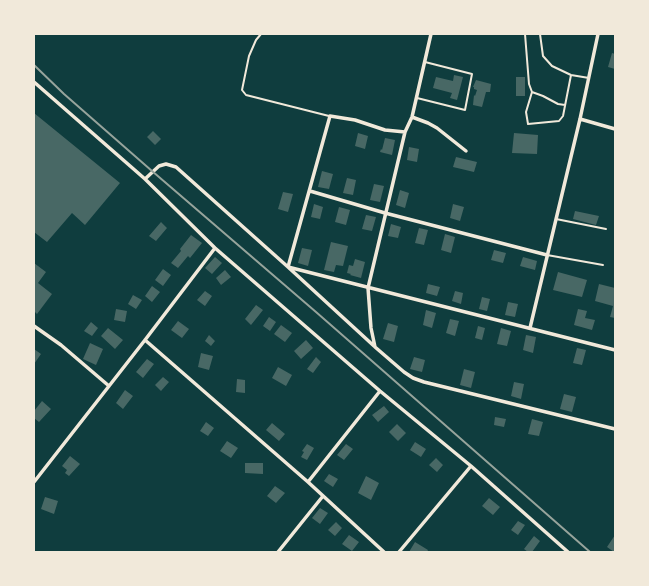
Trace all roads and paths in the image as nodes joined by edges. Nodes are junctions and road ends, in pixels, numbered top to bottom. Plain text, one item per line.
1 (261, 34) edge
2 (431, 34) edge
3 (525, 34) edge
4 (540, 34) edge
5 (598, 34) edge
6 (425, 62) junction
7 (571, 75) junction
8 (589, 78) junction
9 (34, 82) edge
10 (532, 92) junction
11 (417, 98) junction
12 (565, 104) junction
13 (330, 116) junction
14 (412, 117) junction
15 (580, 120) junction
16 (615, 130) edge
17 (405, 132) junction
18 (466, 151) dead end
19 (145, 179) junction
20 (310, 191) junction
21 (386, 213) junction
22 (556, 219) junction
23 (606, 230) dead end
24 (215, 248) junction
25 (547, 255) junction
26 (603, 265) dead end
27 (288, 268) junction
28 (368, 288) junction
29 (34, 326) edge
30 (530, 328) junction
31 (145, 340) junction
32 (375, 346) junction
33 (615, 350) edge
34 (109, 386) junction
35 (380, 391) junction
36 (615, 429) edge
37 (471, 466) junction
38 (34, 482) edge
39 (308, 482) junction
40 (323, 496) junction
41 (278, 552) edge
42 (384, 552) edge
43 (399, 552) edge
44 (568, 552) edge

1 - 13 lane
2 - 6 street
3 - 10 lane
4 - 7 lane
5 - 8 street
6 - 11 street
6 - 11 lane
7 - 8 lane
7 - 12 lane
8 - 15 street
9 - 19 street
10 - 12 lane
10 - 12 lane
11 - 14 street
13 - 17 street
13 - 20 street
14 - 17 street
14 - 18 street
15 - 16 street
15 - 22 street
17 - 21 street
19 - 24 street
19 - 27 street
20 - 21 street
20 - 27 street
21 - 25 street
21 - 28 street
22 - 23 lane
22 - 25 street
24 - 31 street
24 - 35 street
25 - 26 lane
25 - 30 street
27 - 28 street
27 - 32 street
28 - 30 street
28 - 32 street
29 - 34 street
30 - 33 street
31 - 34 street
31 - 39 street
32 - 36 street
34 - 38 street
35 - 37 street
35 - 39 street
37 - 43 street
37 - 44 street
39 - 40 street
40 - 41 street
40 - 42 street

